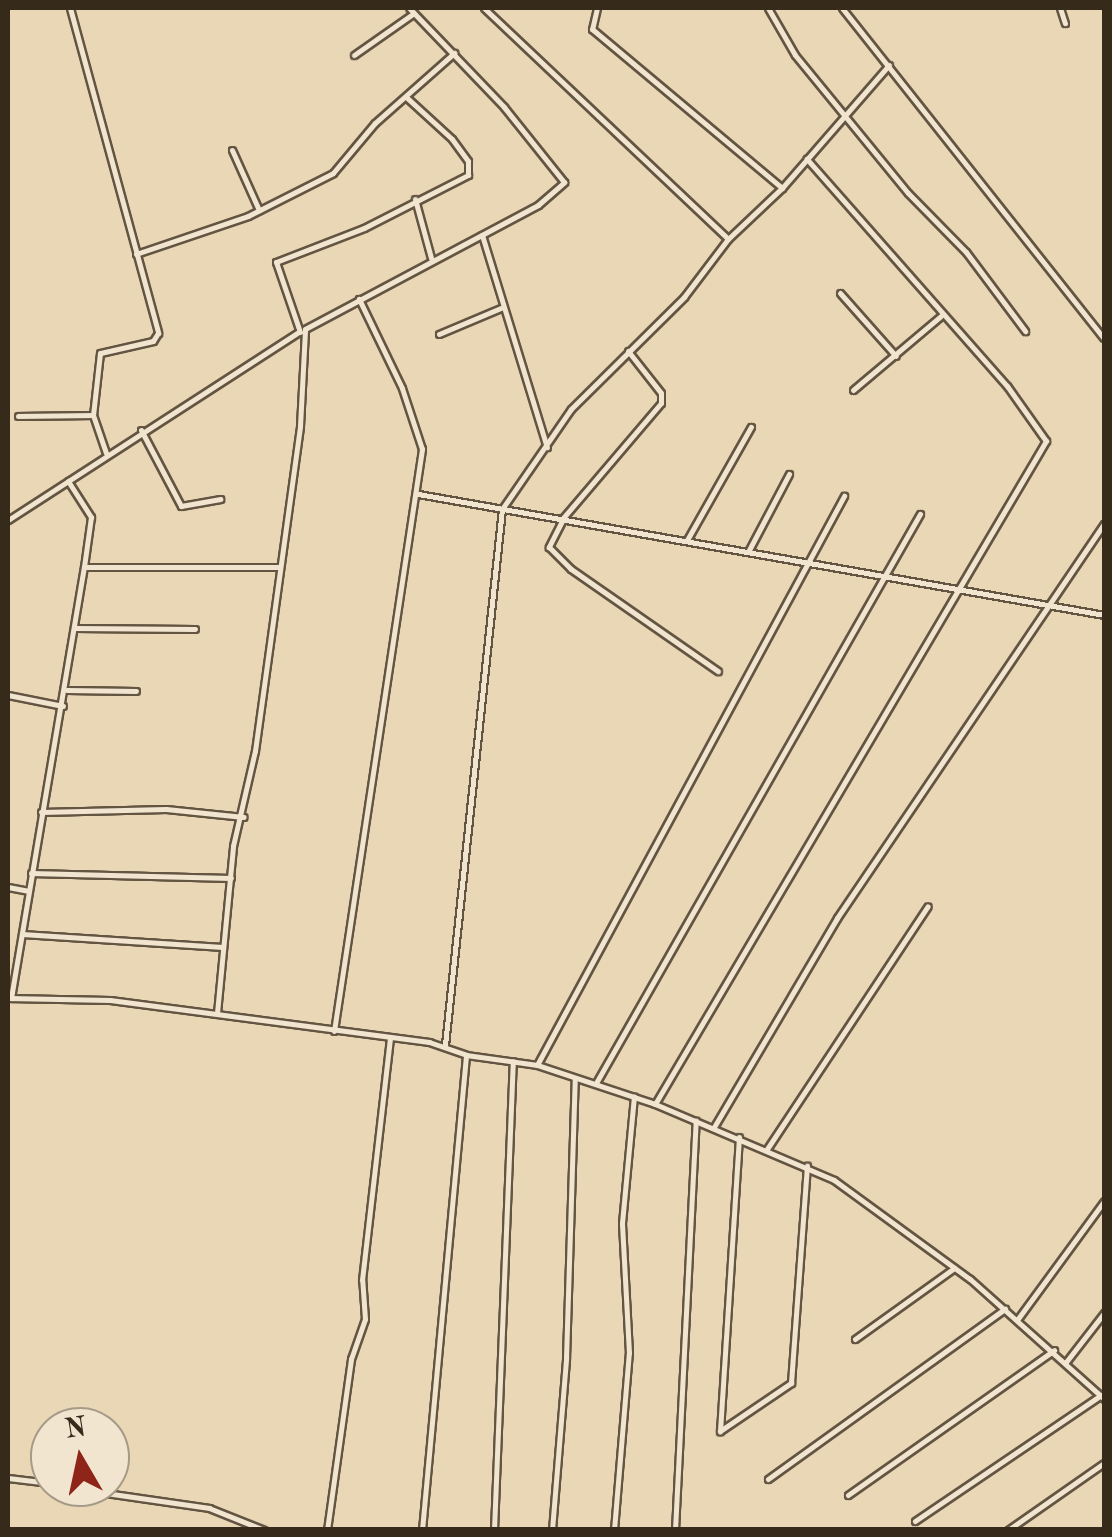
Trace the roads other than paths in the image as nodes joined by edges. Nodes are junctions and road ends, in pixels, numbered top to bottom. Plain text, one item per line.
1 (70, 8) edge
2 (484, 8) edge
3 (597, 8) edge
4 (768, 8) edge
5 (842, 8) edge
6 (1060, 8) edge
7 (411, 10) edge
8 (1065, 23) dead end
9 (454, 53) junction
10 (354, 55) dead end
11 (889, 65) junction
12 (406, 98) junction
13 (847, 112) junction
14 (232, 150) dead end
15 (807, 159) junction
16 (782, 188) junction
17 (416, 200) junction
18 (259, 210) junction
19 (482, 236) junction
20 (728, 239) junction
21 (136, 254) junction
22 (431, 258) junction
23 (840, 292) dead end
24 (359, 298) junction
25 (501, 308) junction
26 (940, 316) junction
27 (303, 331) junction
28 (1024, 331) dead end
29 (439, 334) dead end
30 (1104, 338) edge
31 (628, 352) junction
32 (896, 356) junction
33 (853, 390) dead end
34 (92, 415) junction
35 (18, 416) dead end
36 (751, 427) dead end
37 (141, 430) junction
38 (548, 447) junction
39 (106, 453) junction
40 (789, 474) dead end
41 (68, 481) junction
42 (418, 494) junction
43 (844, 496) dead end
44 (220, 499) dead end
45 (502, 509) junction
46 (920, 514) dead end
47 (564, 517) junction
48 (8, 520) edge
49 (1104, 524) edge
50 (687, 540) junction
51 (748, 550) junction
52 (809, 565) junction
53 (280, 567) junction
54 (84, 568) junction
55 (886, 574) junction
56 (960, 586) junction
57 (1048, 602) junction
58 (1104, 615) edge
59 (74, 628) junction
60 (195, 629) dead end
61 (718, 671) dead end
62 (66, 690) junction
63 (136, 691) dead end
64 (8, 695) edge
65 (63, 706) junction
66 (41, 812) junction
67 (244, 817) junction
68 (31, 872) junction
69 (230, 878) junction
70 (8, 887) edge
71 (28, 891) junction
72 (928, 906) dead end
73 (22, 934) junction
74 (224, 947) junction
75 (9, 998) edge
76 (217, 1013) junction
77 (334, 1031) junction
78 (390, 1038) junction
79 (445, 1046) junction
80 (466, 1055) junction
81 (513, 1061) junction
82 (537, 1066) junction
83 (575, 1077) junction
84 (596, 1082) junction
85 (634, 1097) junction
86 (654, 1104) junction
87 (696, 1120) junction
88 (714, 1127) junction
89 (739, 1136) junction
90 (767, 1149) junction
91 (807, 1166) junction
92 (1104, 1201) edge
93 (954, 1268) junction
94 (1006, 1309) junction
95 (1104, 1314) edge
96 (1018, 1320) junction
97 (854, 1340) dead end
98 (1054, 1350) junction
99 (1066, 1362) junction
100 (1103, 1397) edge
101 (1104, 1463) edge
102 (768, 1479) dead end
103 (848, 1495) dead end
104 (130, 1497) edge
105 (915, 1521) dead end
106 (264, 1530) edge
107 (327, 1530) edge
108 (422, 1530) edge
109 (494, 1530) edge
110 (552, 1530) edge
111 (614, 1530) edge
112 (676, 1530) edge
113 (1008, 1530) edge

1 - 21 street
2 - 20 street
3 - 16 street
4 - 13 street
5 - 11 street
6 - 8 street
7 - 9 street
7 - 10 street
9 - 12 street
9 - 19 street
11 - 13 street
11 - 30 street
12 - 17 street
12 - 18 street
13 - 15 street
13 - 28 street
14 - 18 street
15 - 16 street
15 - 26 street
16 - 20 street
17 - 22 street
17 - 27 street
18 - 21 street
19 - 22 street
19 - 25 street
20 - 31 street
21 - 34 street
22 - 24 street
23 - 32 street
24 - 27 street
24 - 42 street
25 - 29 street
25 - 38 street
26 - 32 street
26 - 56 street
27 - 37 street
27 - 53 street
31 - 38 street
31 - 47 street
32 - 33 street
34 - 35 street
34 - 39 street
36 - 50 street
37 - 39 street
37 - 44 street
38 - 45 street
39 - 41 street
40 - 51 street
41 - 48 street
41 - 54 street
42 - 45 street
42 - 77 street
43 - 52 street
45 - 47 street
45 - 79 street
46 - 55 street
47 - 50 street
47 - 61 street
49 - 57 street
50 - 51 street
51 - 52 street
52 - 55 street
52 - 82 street
53 - 54 street
53 - 67 street
54 - 59 street
55 - 56 street
55 - 84 street
56 - 57 street
56 - 86 street
57 - 58 street
57 - 88 street
59 - 60 street
59 - 62 street
62 - 63 street
62 - 65 street
64 - 65 street
65 - 66 street
66 - 67 street
66 - 68 street
67 - 69 street
68 - 69 street
68 - 71 street
69 - 74 street
70 - 71 street
71 - 73 street
72 - 90 street
73 - 74 street
73 - 75 street
74 - 76 street
75 - 76 street
76 - 77 street
77 - 78 street
78 - 79 street
78 - 107 street
79 - 80 street
80 - 81 street
80 - 108 street
81 - 82 street
81 - 109 street
82 - 83 street
83 - 84 street
83 - 110 street
84 - 85 street
85 - 86 street
85 - 111 street
86 - 87 street
87 - 88 street
87 - 112 street
88 - 89 street
89 - 90 street
89 - 91 street
90 - 91 street
91 - 93 street
92 - 96 street
93 - 94 street
93 - 97 street
94 - 96 street
94 - 102 street
95 - 99 street
96 - 98 street
98 - 99 street
98 - 103 street
99 - 100 street
100 - 105 street
101 - 113 street
104 - 106 street

